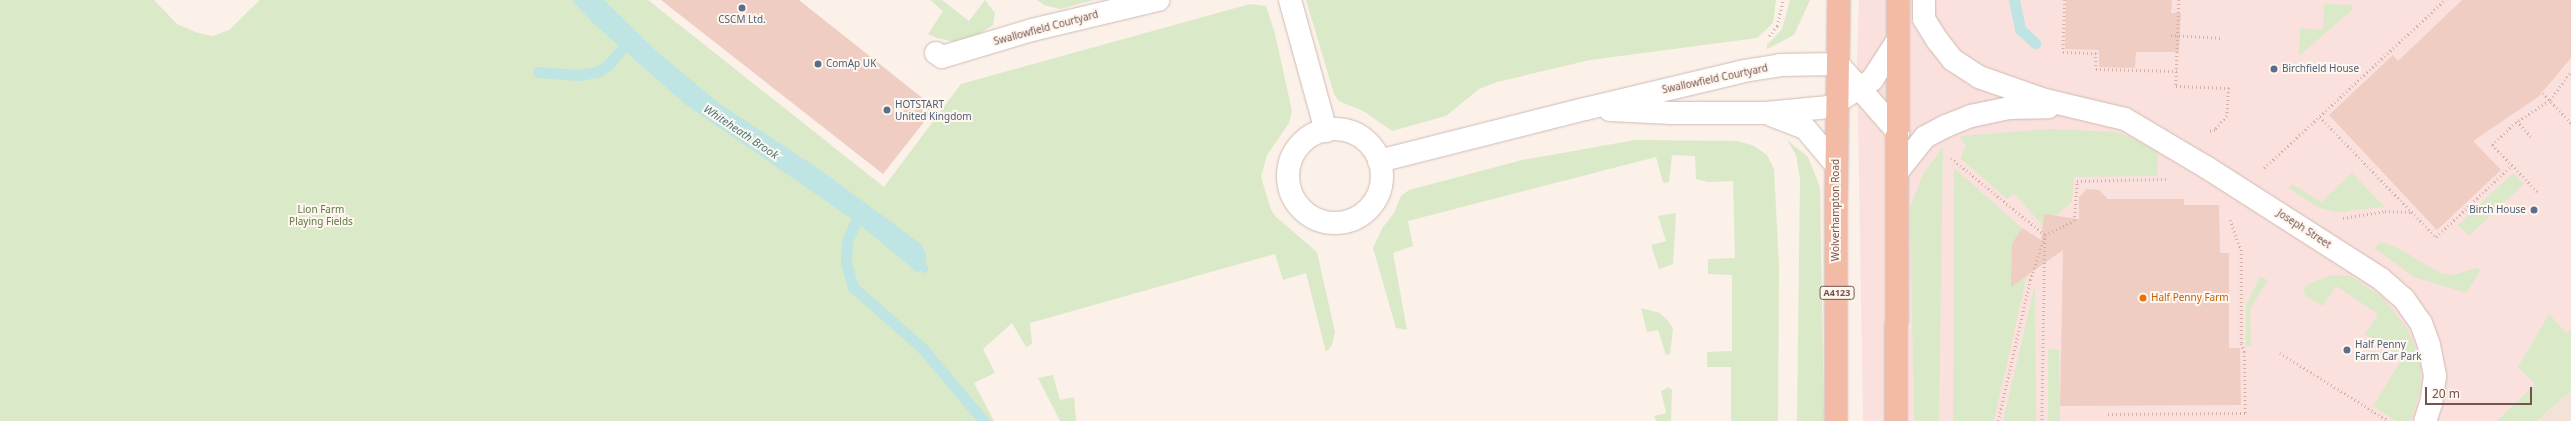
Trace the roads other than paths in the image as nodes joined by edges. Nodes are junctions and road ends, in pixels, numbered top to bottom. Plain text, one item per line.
1 (1158, 0) edge
2 (1290, 0) edge
3 (1839, 0) edge
4 (1898, 0) edge
5 (1924, 0) edge
6 (1898, 40) junction
7 (936, 53) dead end
8 (1838, 64) junction
9 (1859, 89) junction
10 (1838, 102) junction
11 (1585, 109) junction
12 (2083, 109) junction
13 (1766, 113) junction
14 (1326, 131) junction
15 (1898, 132) junction
16 (1379, 161) junction
17 (1836, 164) junction
18 (1897, 172) junction
19 (1836, 421) edge
20 (1896, 421) edge
21 (2425, 421) edge

1 - 7 street, Swallowfield Courtyard
2 - 14 street
3 - 8 highway, Wolverhampton Road / A4123
4 - 6 highway
5 - 12 street
6 - 9 street, Swallowfield Courtyard
6 - 15 highway
8 - 9 street
8 - 10 highway, Wolverhampton Road / A4123
8 - 11 street, Swallowfield Courtyard
9 - 10 street, Swallowfield Courtyard
9 - 15 street
10 - 13 street, Swallowfield Courtyard
10 - 17 highway, Wolverhampton Road / A4123
11 - 13 street, Swallowfield Courtyard
11 - 16 street, Swallowfield Courtyard
12 - 18 street
12 - 21 street, Joseph Street
13 - 17 street, Swallowfield Courtyard
14 - 16 street
14 - 16 street
15 - 18 highway
17 - 19 highway, Wolverhampton Road / A4123
18 - 20 highway

